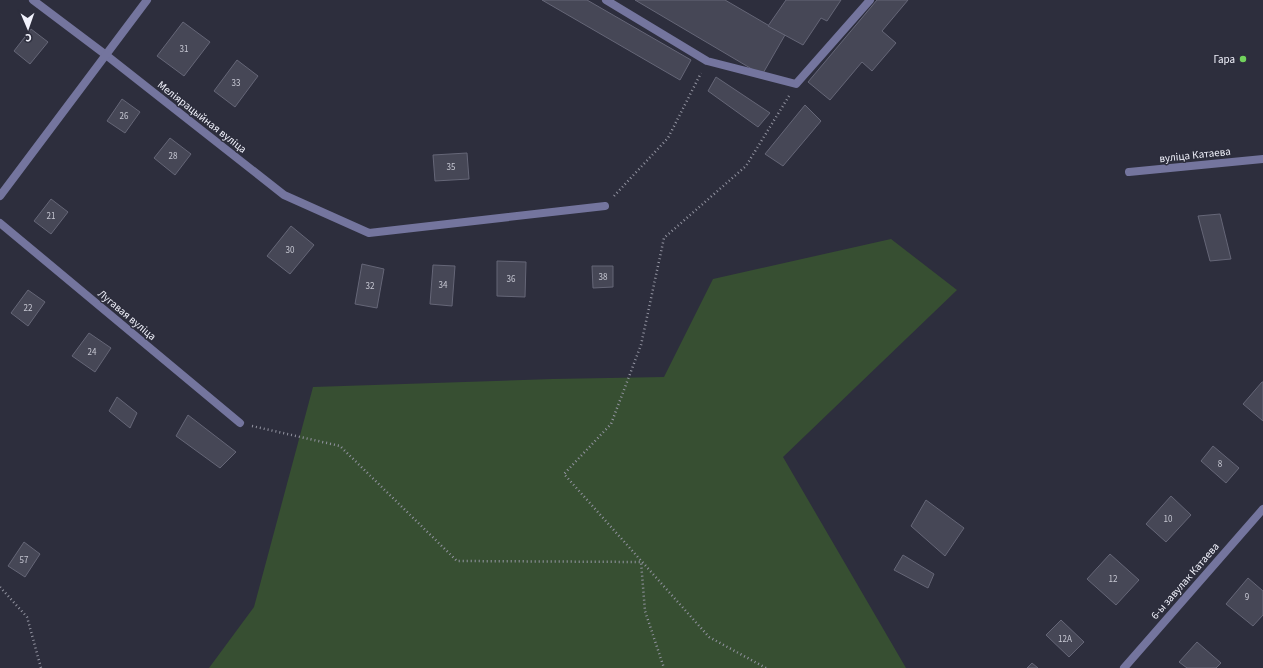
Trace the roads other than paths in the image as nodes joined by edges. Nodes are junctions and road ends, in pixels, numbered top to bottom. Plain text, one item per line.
1 (33, 0) edge
2 (147, 0) edge
3 (606, 0) edge
4 (870, 0) edge
5 (106, 55) junction
6 (1263, 159) edge
7 (1129, 172) dead end
8 (0, 196) edge
9 (605, 206) road end
10 (0, 223) edge
11 (240, 423) road end
12 (1263, 509) edge
13 (1124, 668) edge

1 - 5 street, Меліярацыйная вуліца
2 - 5 street
3 - 4 street
5 - 8 street
5 - 9 street, Меліярацыйная вуліца
6 - 7 street, вуліца Катаева
10 - 11 street, Лугавая вуліца
12 - 13 street, 6-ы завулак Катаева

